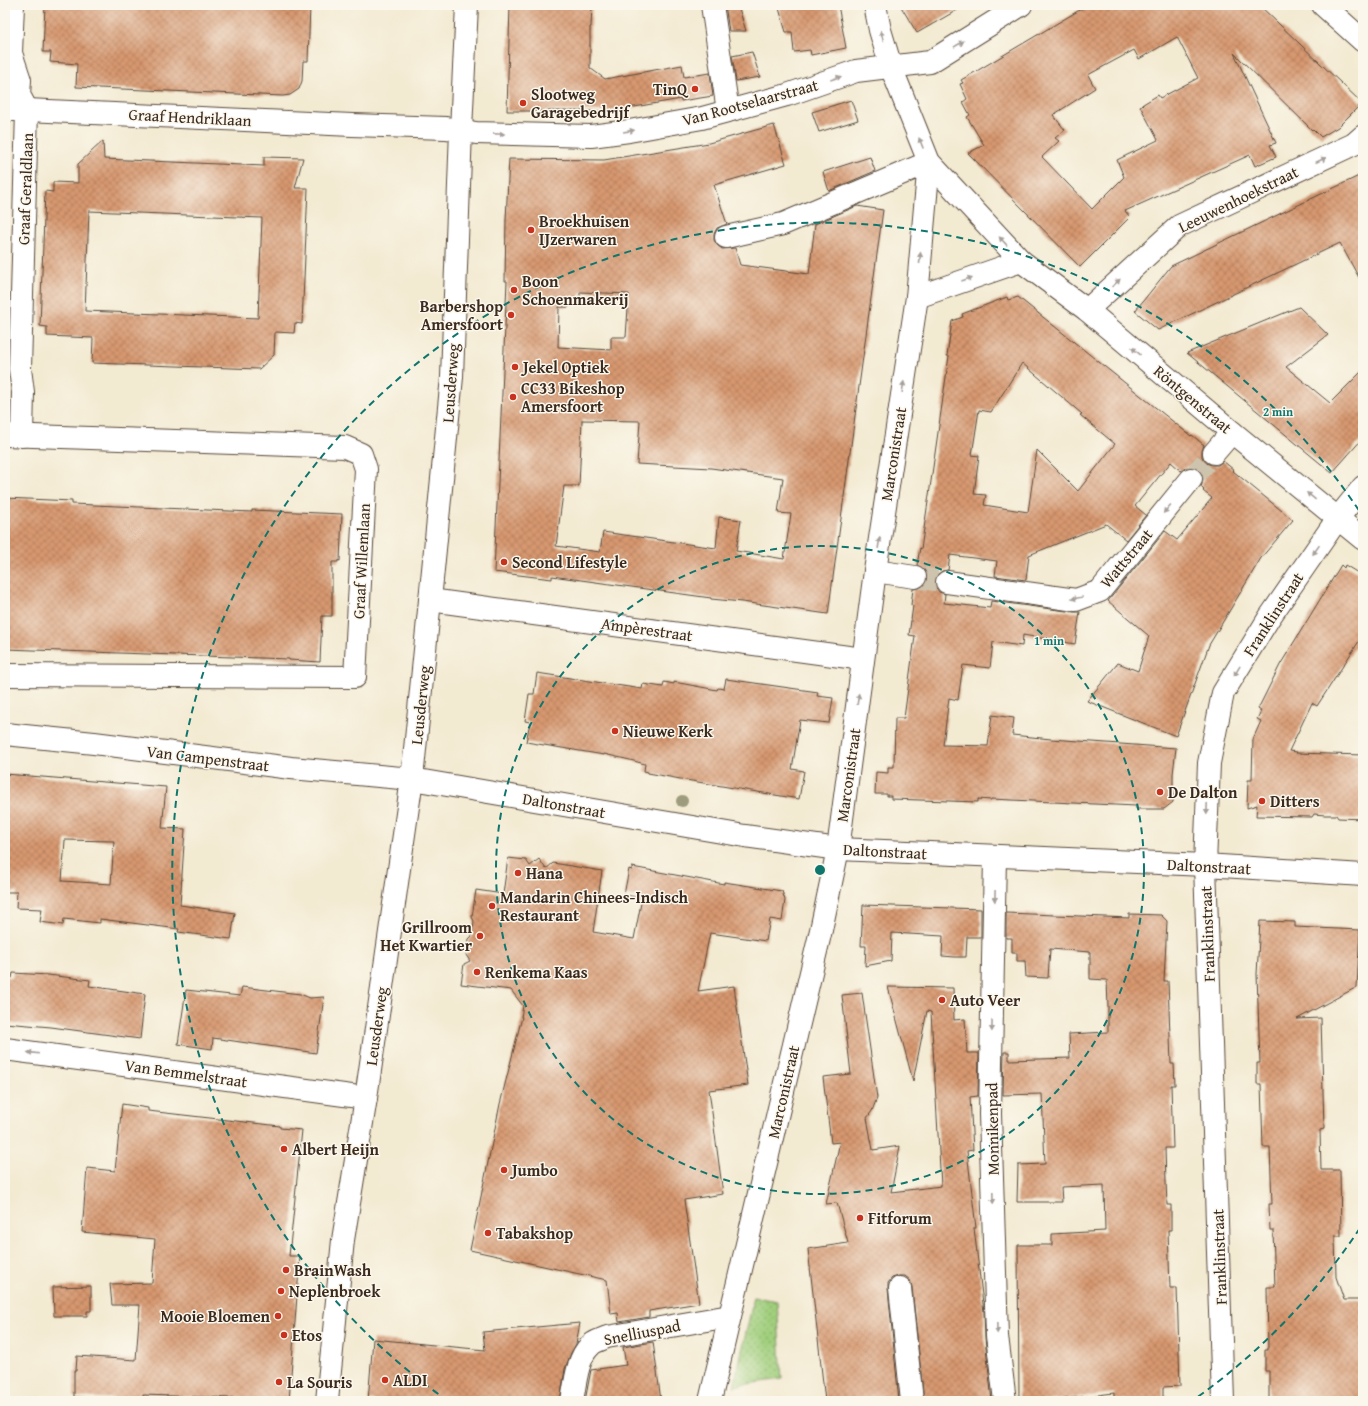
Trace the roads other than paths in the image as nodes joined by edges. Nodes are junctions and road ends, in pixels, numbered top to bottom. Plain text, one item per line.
1 (13, 5) edge
2 (466, 5) edge
3 (712, 5) edge
4 (875, 5) edge
5 (1021, 5) edge
6 (1323, 5) edge
7 (1363, 42) edge
8 (891, 67) junction
9 (5, 110) edge
10 (27, 110) junction
11 (728, 111) junction
12 (461, 130) junction
13 (1363, 136) edge
14 (928, 162) junction
15 (726, 237) dead end
16 (1021, 260) junction
17 (917, 297) junction
18 (1087, 310) junction
19 (1232, 432) junction
20 (14, 436) edge
21 (1214, 453) tunnel mouth
22 (1191, 479) tunnel mouth
23 (1363, 487) edge
24 (1338, 518) junction
25 (1363, 539) edge
26 (874, 571) junction
27 (915, 577) tunnel mouth
28 (947, 582) tunnel mouth
29 (430, 600) junction
30 (863, 658) junction
31 (5, 675) edge
32 (5, 734) edge
33 (412, 779) junction
34 (838, 849) junction
35 (995, 857) junction
36 (1205, 866) junction
37 (1363, 875) edge
38 (5, 1049) edge
39 (366, 1098) junction
40 (900, 1288) dead end
41 (730, 1316) junction
42 (327, 1401) edge
43 (572, 1401) edge
44 (710, 1401) edge
45 (912, 1401) edge
46 (1005, 1401) edge
47 (1224, 1401) edge

1 - 10 street
2 - 12 street, Leusderweg
3 - 11 street
8 -> 4 street, Röntgenstraat
8 -> 5 street, Van Rootselaarstraat
6 - 7 street
11 -> 8 street, Van Rootselaarstraat
14 -> 8 street, Röntgenstraat
9 - 10 street, Graaf Hendriklaan
10 - 12 street, Graaf Hendriklaan
10 - 20 street, Graaf Geraldlaan
12 -> 11 street, Van Rootselaarstraat
12 - 29 street, Leusderweg
18 -> 13 street, Leeuwenhoekstraat
14 - 15 street
16 -> 14 street, Röntgenstraat
17 -> 14 street, Marconistraat
17 -> 16 street
16 - 18 street, Röntgenstraat
26 -> 17 street, Marconistraat
19 -> 18 street, Röntgenstraat
19 - 21 street
24 -> 19 street, Röntgenstraat
20 - 31 street, Graaf Willemlaan
22 -> 28 street, Wattstraat
23 - 24 street, Franklinstraat
24 - 25 street, Röntgenstraat
24 -> 36 street, Franklinstraat
26 - 27 street
26 - 30 street, Marconistraat
29 - 30 street, Ampèrestraat
29 - 33 street, Leusderweg
34 -> 30 street, Marconistraat
32 - 33 street, Van Campenstraat
33 - 34 street, Daltonstraat
33 - 39 street, Leusderweg
34 - 35 street, Daltonstraat
34 - 41 street, Marconistraat
35 - 36 street, Daltonstraat
35 -> 46 street, Monnikenpad
36 - 37 street, Daltonstraat
36 - 47 street, Franklinstraat
39 -> 38 street, Van Bemmelstraat
39 - 42 street, Leusderweg
40 - 45 street
41 - 43 street, Snelliuspad
41 - 44 street, Marconistraat

